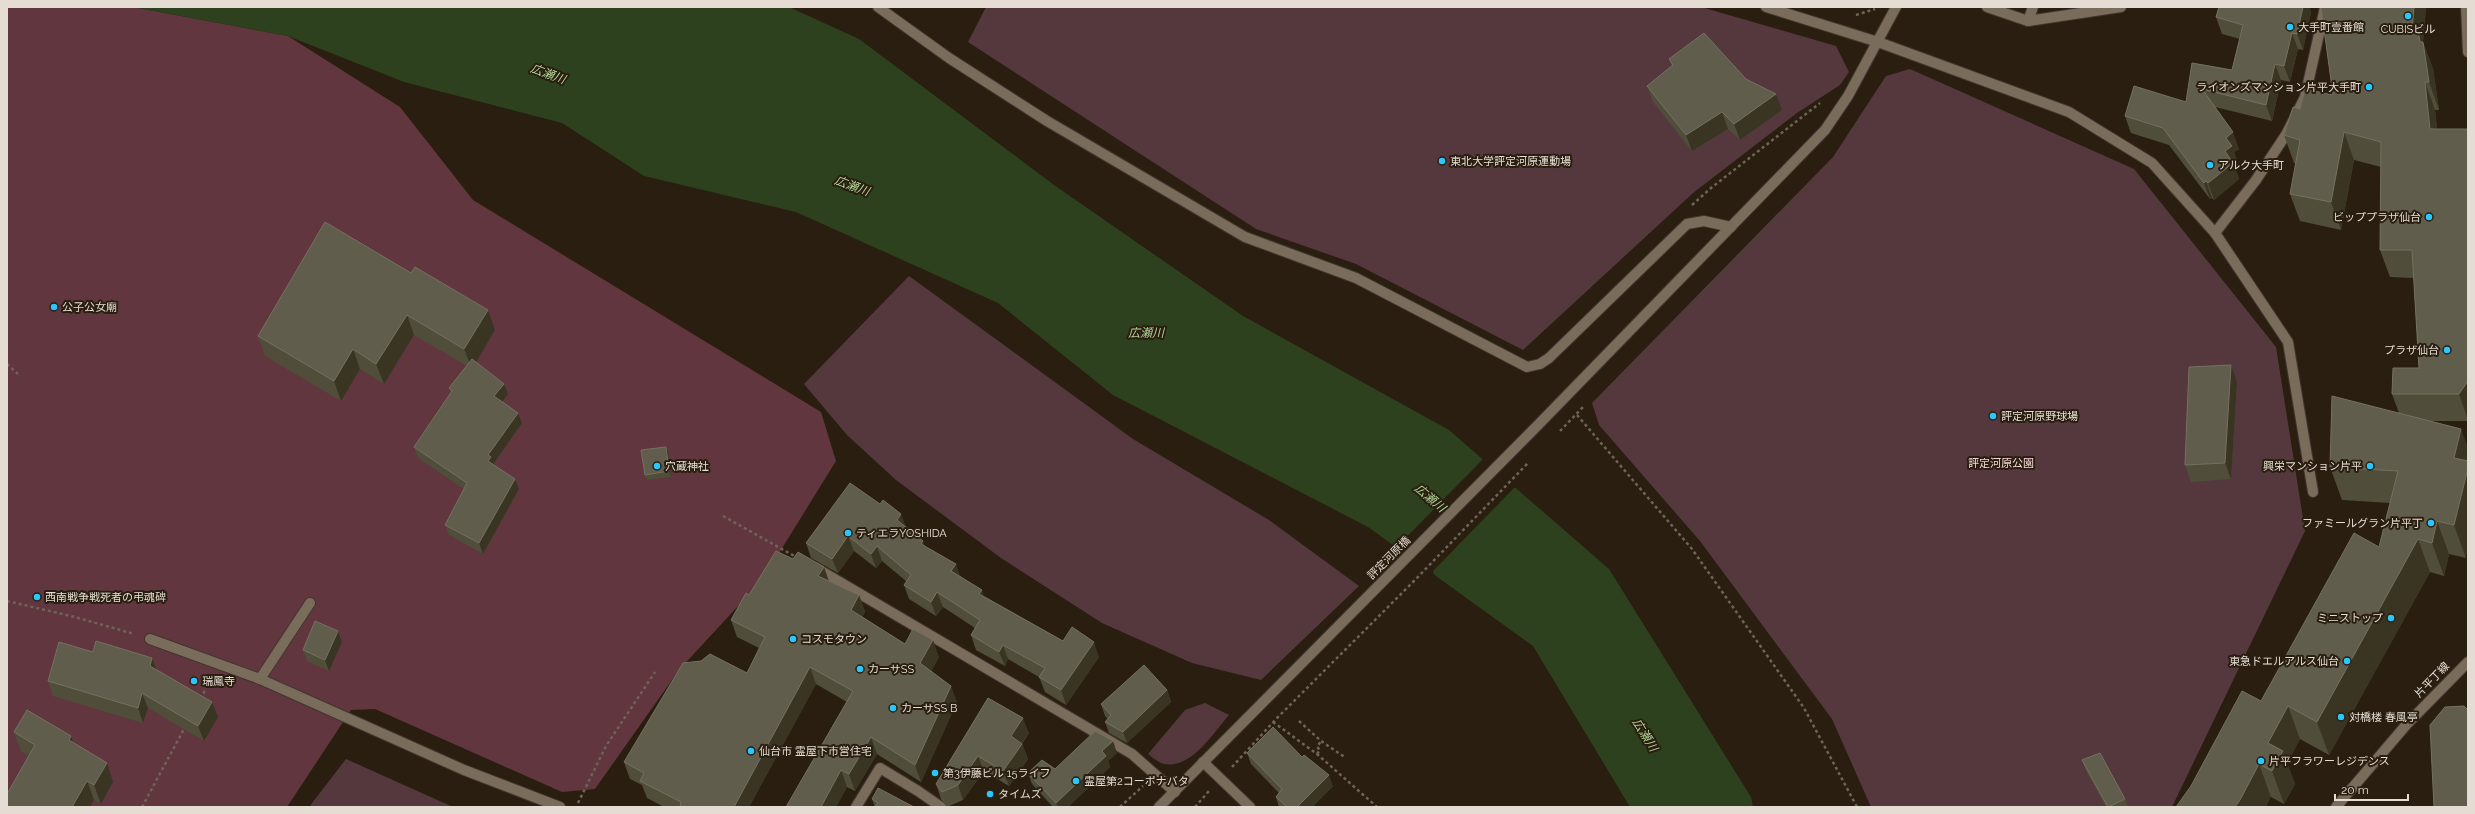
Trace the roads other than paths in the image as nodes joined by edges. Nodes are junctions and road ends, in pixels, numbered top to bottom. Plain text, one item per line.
1 (878, 7) edge
2 (1766, 7) edge
3 (1896, 7) edge
4 (1987, 7) edge
5 (2033, 7) edge
6 (2121, 7) edge
7 (2325, 7) edge
8 (2466, 7) edge
9 (2028, 21) junction
10 (1878, 42) junction
11 (2468, 52) edge
12 (1731, 227) junction
13 (2216, 233) junction
14 (2313, 492) dead end
15 (802, 560) edge
16 (310, 603) dead end
17 (150, 638) road end
18 (2468, 662) edge
19 (260, 679) junction
20 (1203, 762) junction
21 (1175, 792) junction
22 (560, 807) edge
23 (856, 807) edge
24 (940, 807) edge
25 (1159, 807) edge
26 (1250, 807) edge
27 (2336, 807) edge

1 - 12 street
2 - 10 street
3 - 10 street, 評定河原橋
4 - 9 street
5 - 9 street
6 - 9 street
7 - 13 street
8 - 11 street
10 - 12 street, 評定河原橋
10 - 13 street
12 - 20 street, 評定河原橋
13 - 14 street
15 - 21 street
16 - 19 street
17 - 19 street
18 - 27 street, 片平丁線
19 - 22 street
20 - 21 street, 評定河原橋
20 - 26 street
21 - 25 street, 評定河原橋
23 - 24 street

